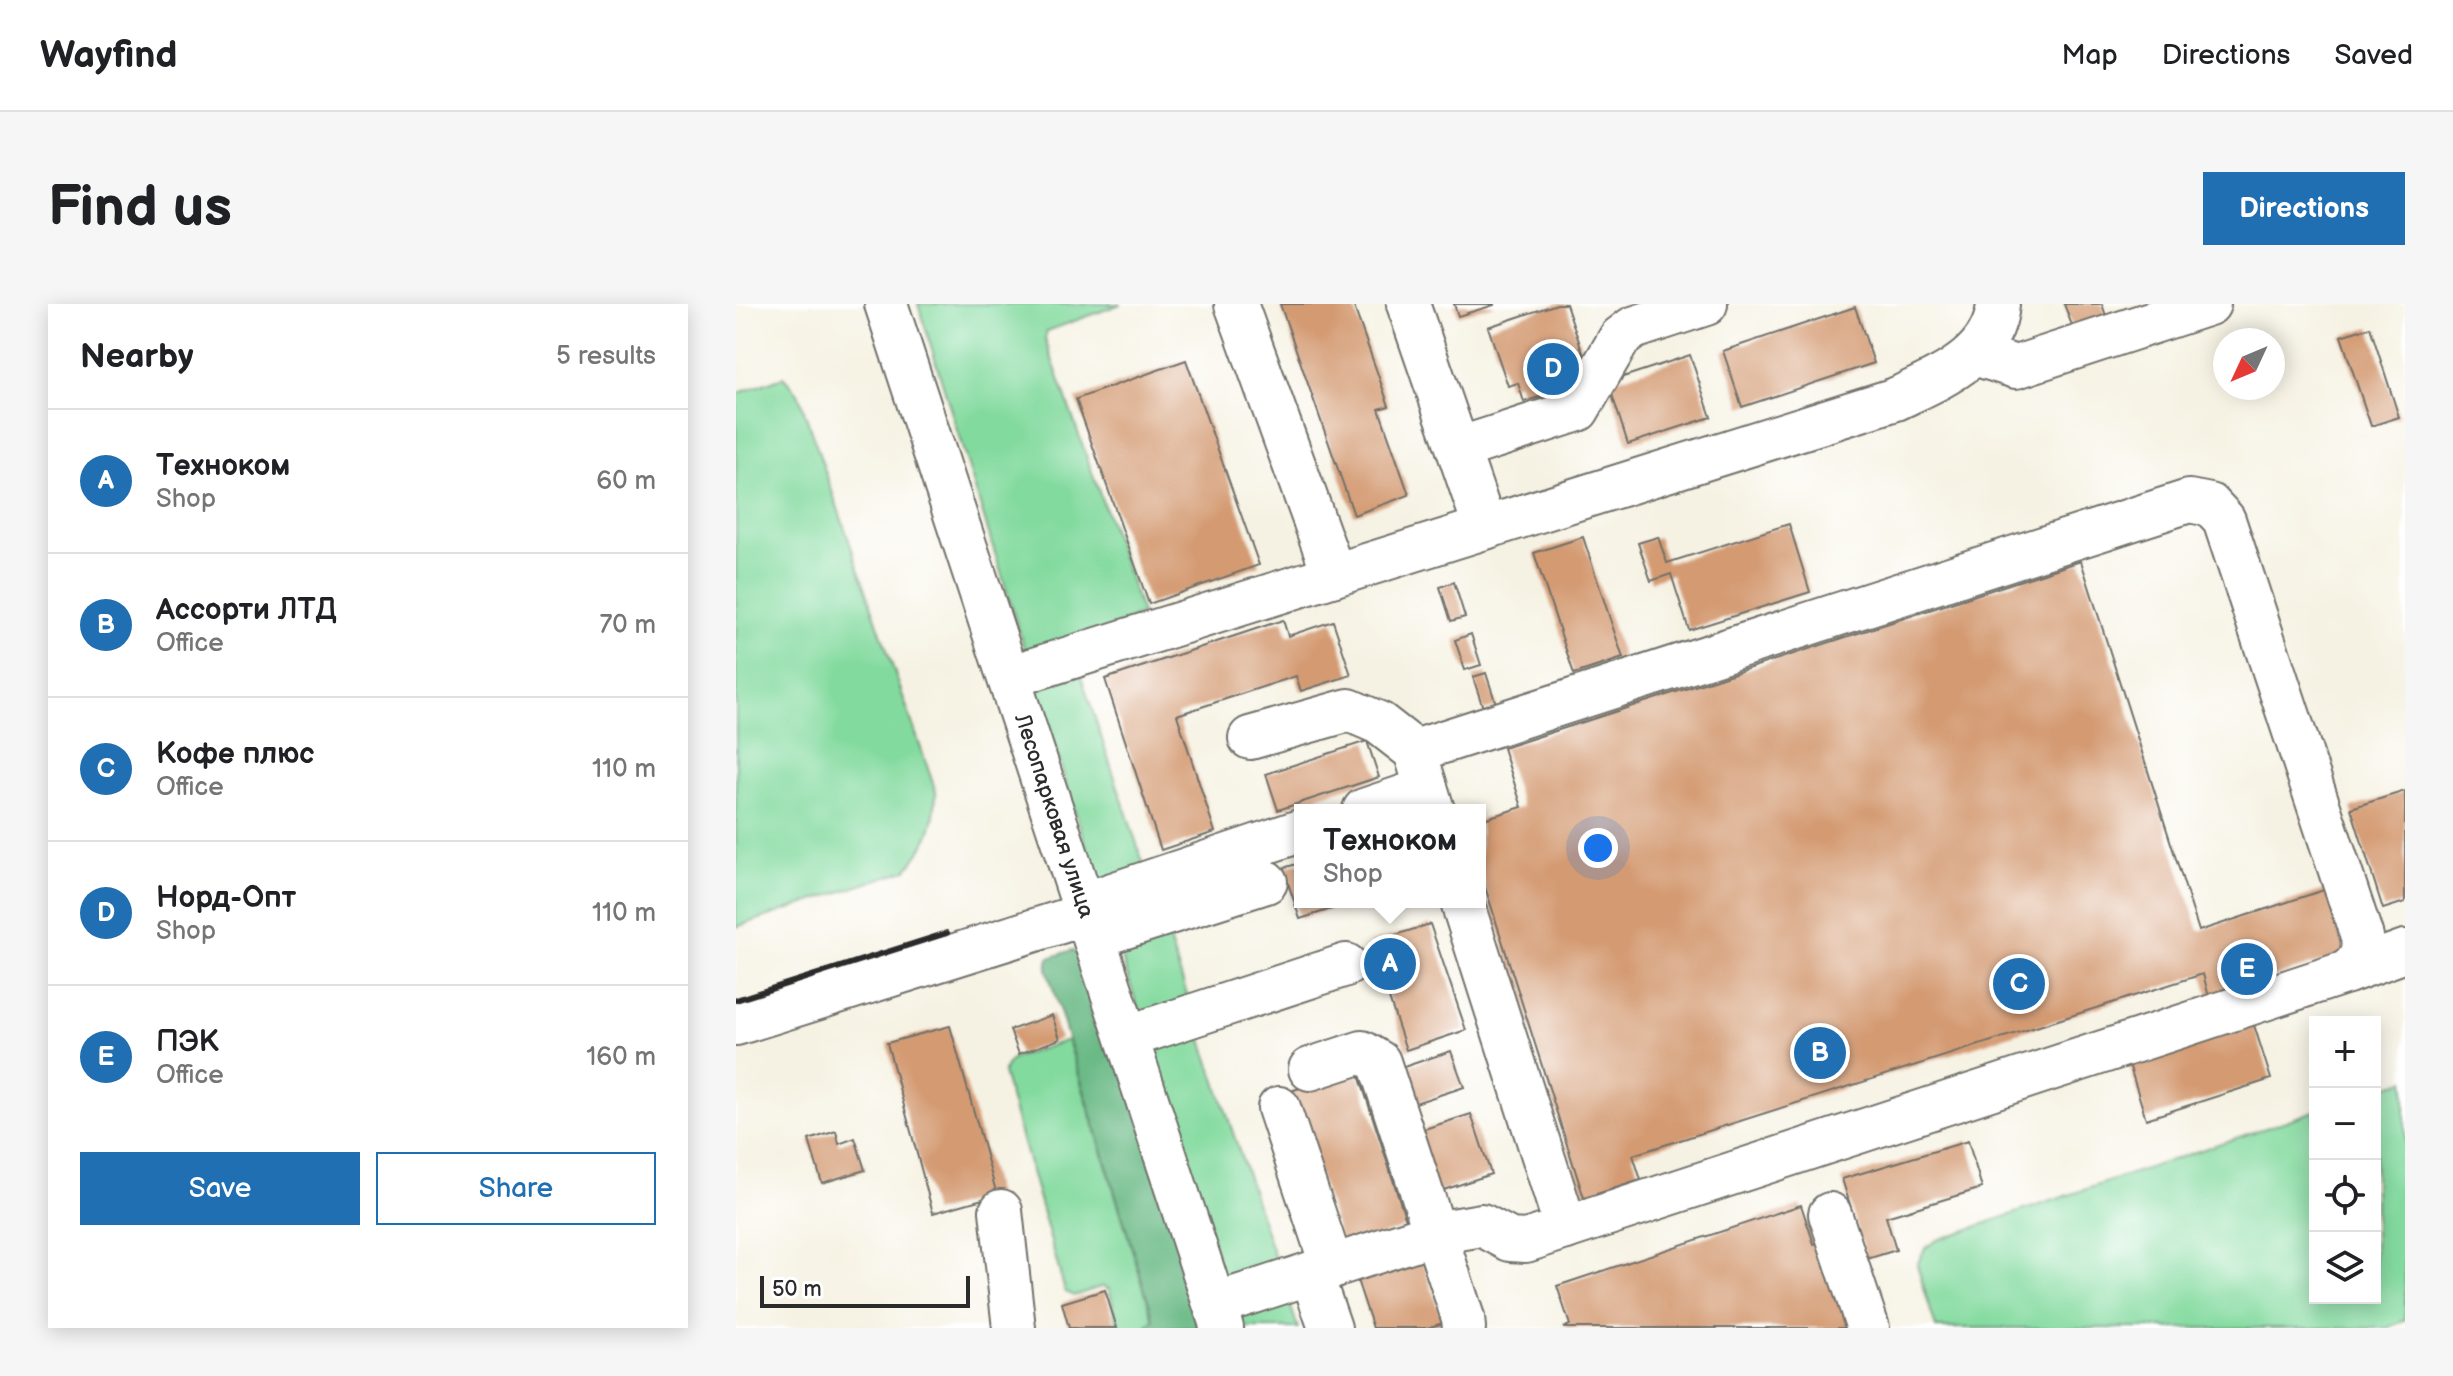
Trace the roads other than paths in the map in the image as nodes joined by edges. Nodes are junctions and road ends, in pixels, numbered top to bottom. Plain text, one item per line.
1 (886, 304) edge
2 (1236, 304) edge
3 (1408, 304) edge
4 (1706, 304) edge
5 (1998, 304) edge
6 (2209, 304) edge
7 (1981, 349) junction
8 (1458, 449) junction
9 (1485, 528) junction
10 (1334, 575) junction
11 (1009, 677) junction
12 (1250, 738) dead end
13 (1425, 783) edge
14 (1378, 804) edge
15 (1294, 833) edge
16 (1266, 882) dead end
17 (1464, 908) edge
18 (1087, 918) junction
19 (2405, 951) edge
20 (1346, 965) dead end
21 (2347, 972) junction
22 (736, 1024) edge
23 (1127, 1037) junction
24 (1310, 1069) dead end
25 (1279, 1108) dead end
26 (1001, 1211) dead end
27 (1830, 1214) dead end
28 (1566, 1228) junction
29 (1435, 1233) junction
30 (1322, 1270) junction
31 (1217, 1317) edge
32 (1014, 1328) edge
33 (1330, 1328) edge
34 (1464, 1328) edge
35 (1868, 1328) edge

1 - 11 street, Лесопарковая улица
2 - 10 street
3 - 8 street
4 - 8 street
5 - 7 street
6 - 7 street
7 - 9 street
8 - 9 street
9 - 10 street
10 - 11 street
11 - 18 street, Лесопарковая улица
12 - 13 street
13 - 14 street
13 - 21 street
15 - 18 street
16 - 18 street
17 - 28 street
18 - 22 street
18 - 23 street, Лесопарковая улица
19 - 21 street
20 - 23 street
21 - 28 street
23 - 31 street, Лесопарковая улица
24 - 29 street
25 - 30 street
26 - 32 street
27 - 35 street
28 - 29 street
29 - 30 street
29 - 34 street
30 - 31 street
30 - 33 street

